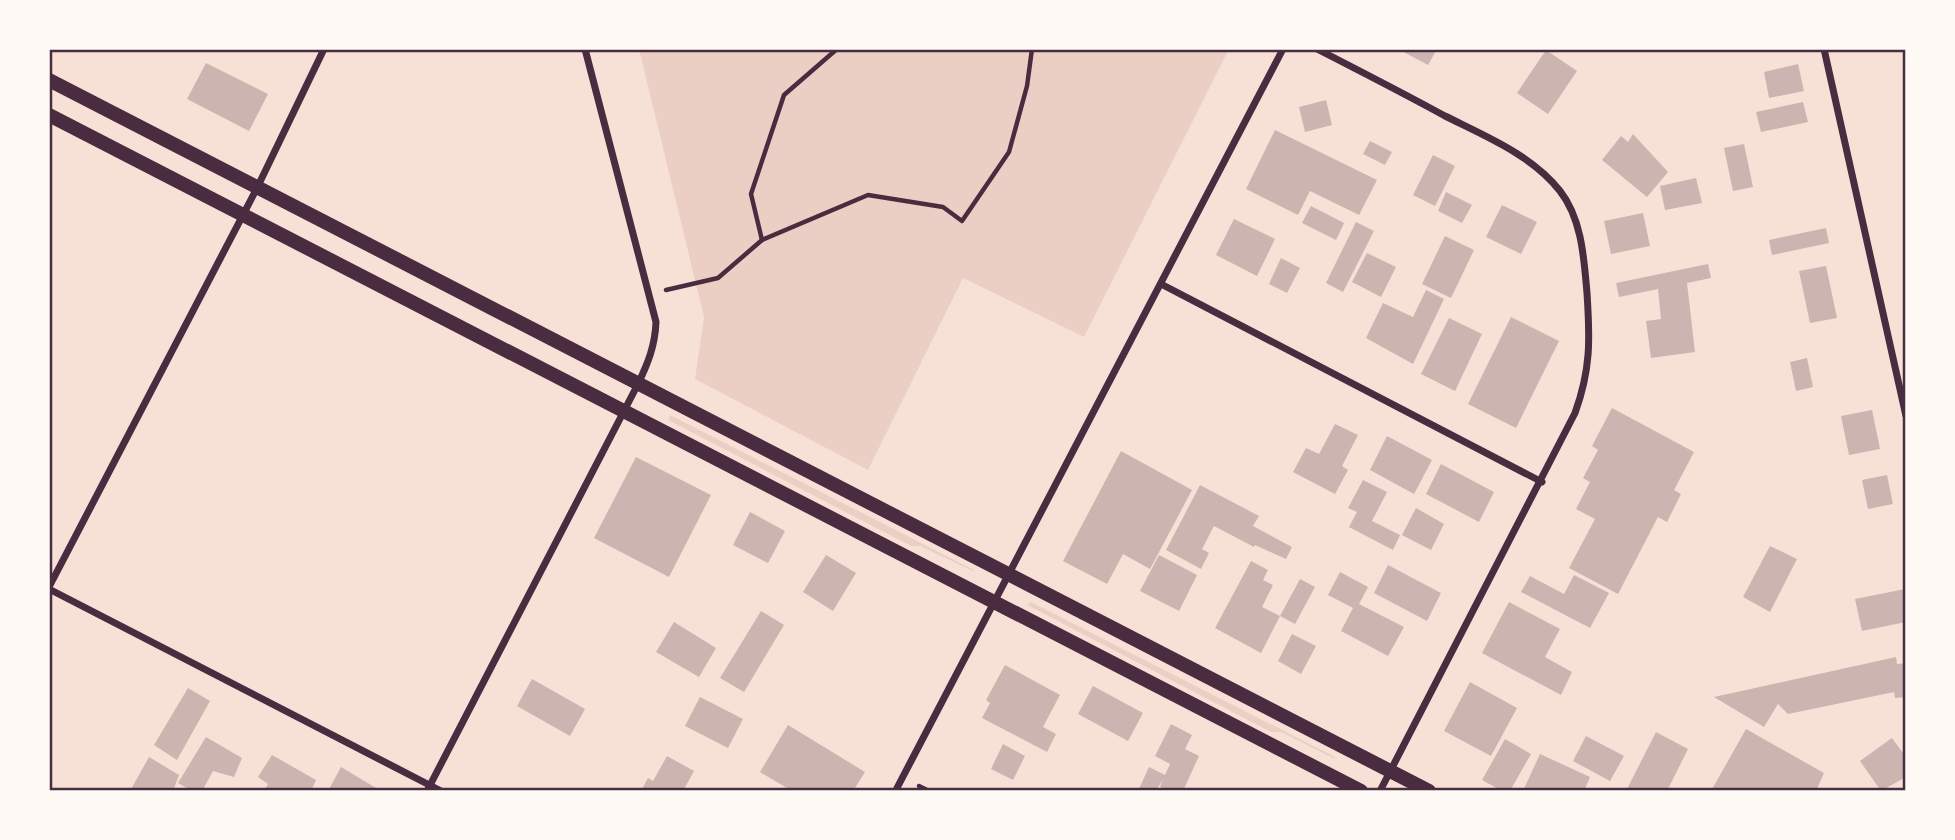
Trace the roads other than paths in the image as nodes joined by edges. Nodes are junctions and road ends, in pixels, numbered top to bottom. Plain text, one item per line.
1 (324, 49) edge
2 (585, 49) edge
3 (1283, 49) edge
4 (1317, 49) edge
5 (1824, 49) edge
6 (49, 80) edge
7 (49, 115) edge
8 (257, 188) junction
9 (243, 215) junction
10 (1161, 284) junction
11 (638, 384) junction
12 (624, 412) junction
13 (1906, 416) edge
14 (1542, 482) junction
15 (1008, 575) junction
16 (49, 588) edge
17 (994, 603) junction
18 (1390, 771) junction
19 (428, 788) edge
20 (897, 788) dead end
21 (441, 791) edge
22 (1361, 791) edge
23 (1380, 791) edge
24 (1429, 791) edge

1 - 8 street
2 - 11 street
3 - 10 street
4 - 14 street
5 - 13 street
6 - 8 main road
7 - 9 main road
8 - 9 street
8 - 11 main road
9 - 12 main road
9 - 16 street
10 - 14 street
10 - 15 street
11 - 12 street
11 - 15 main road
12 - 17 main road
12 - 19 street
14 - 18 street
15 - 17 street
15 - 18 main road
16 - 19 street
17 - 20 street
17 - 22 main road
18 - 23 street
18 - 24 main road
19 - 21 street

